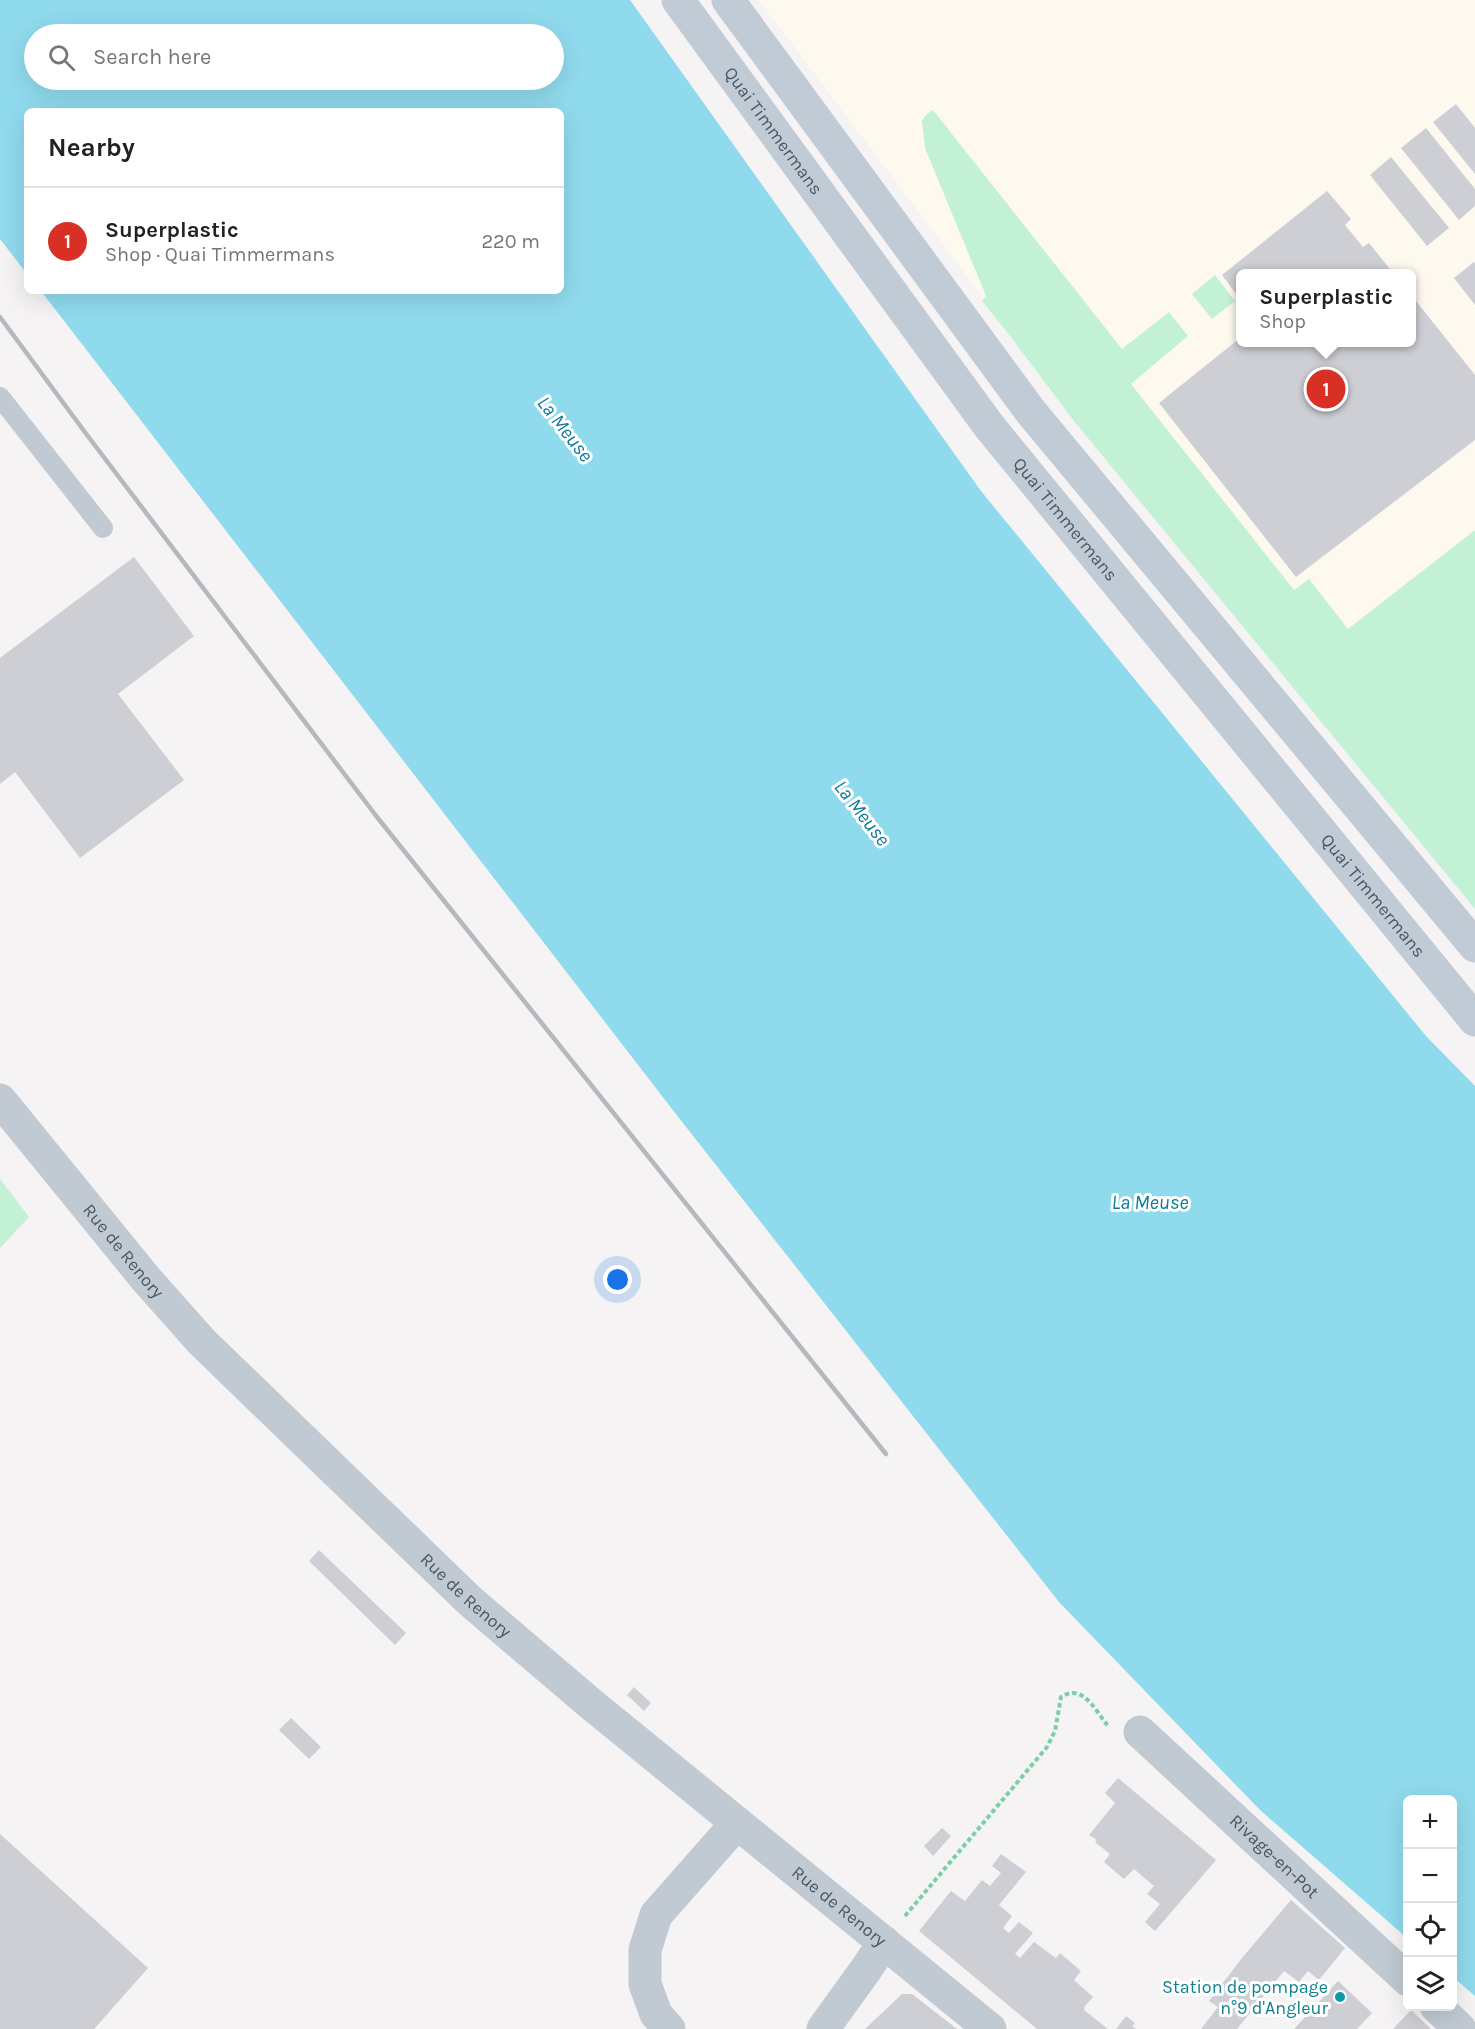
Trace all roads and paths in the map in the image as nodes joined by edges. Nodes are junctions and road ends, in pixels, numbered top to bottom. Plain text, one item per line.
1 (678, 0) edge
2 (728, 0) edge
3 (0, 397) edge
4 (103, 528) dead end
5 (1475, 946) edge
6 (1475, 1020) edge
7 (0, 1100) edge
8 (1140, 1732) joint
9 (737, 1823) junction
10 (884, 1942) junction
11 (1403, 1976) edge
12 (1440, 2011) edge
13 (669, 2029) edge
14 (823, 2029) edge
15 (990, 2029) edge
16 (1460, 2029) edge

1 - 6 main road, Quai Timmermans
2 - 5 main road
3 - 4 lane
7 - 9 street, Rue de Renory
8 - 10 path
8 - 11 street, Rivage-en-Pot
9 - 10 street, Rue de Renory
9 - 13 street
10 - 14 street
10 - 15 street, Rue de Renory
12 - 16 street

